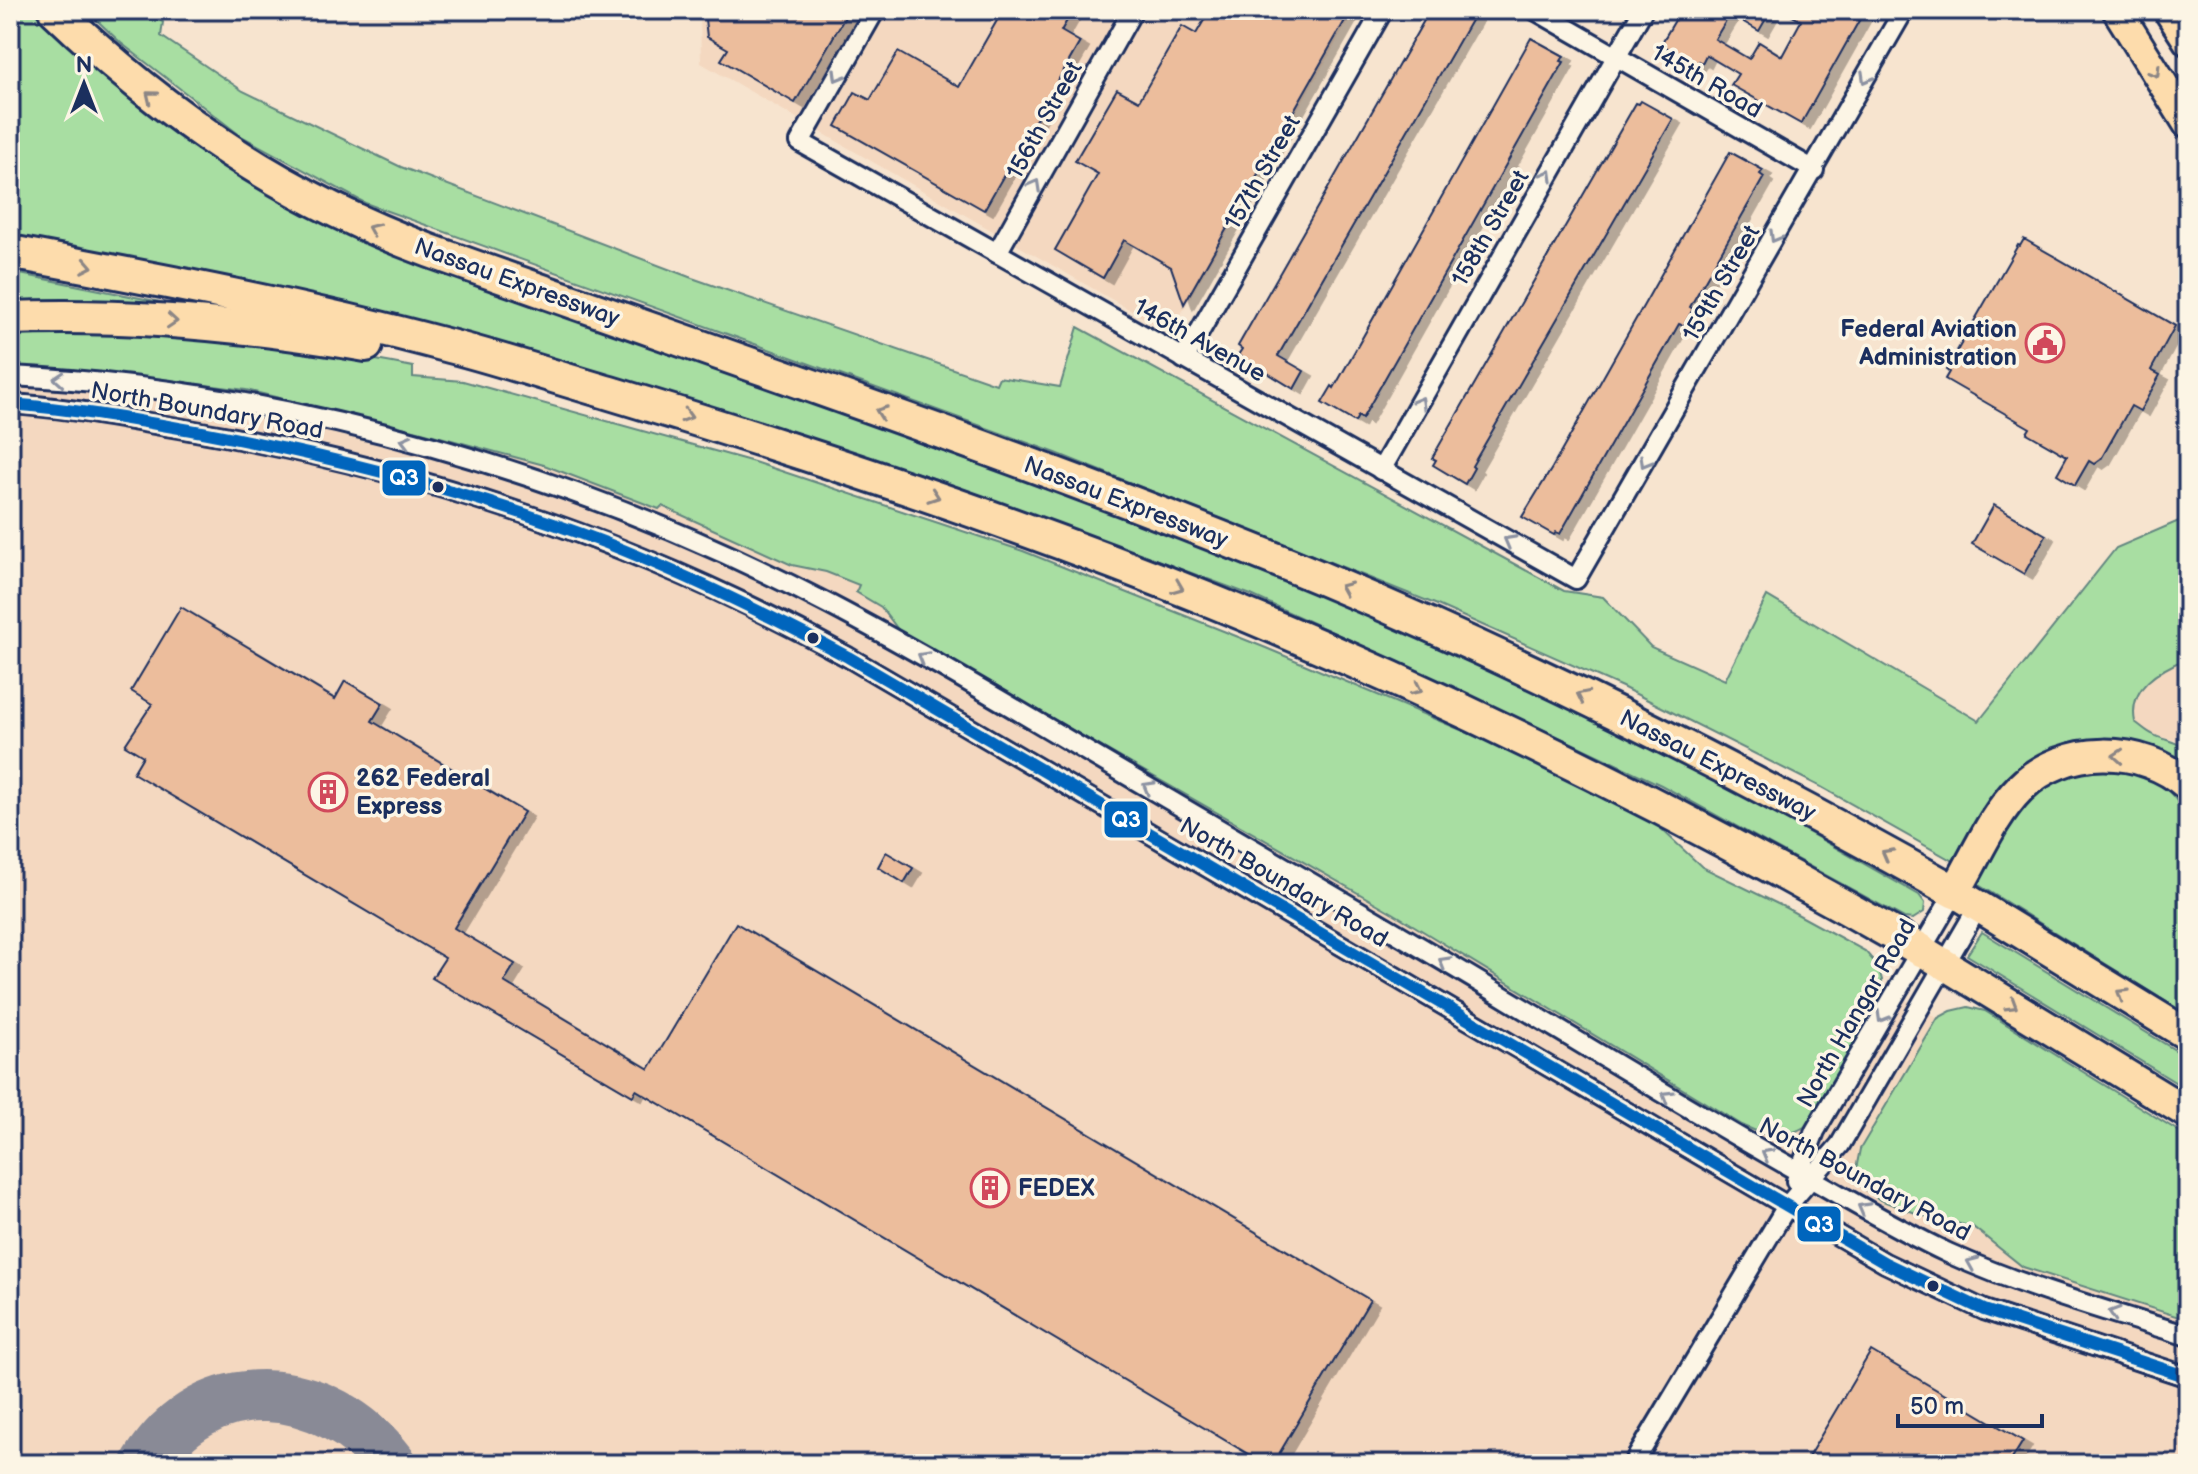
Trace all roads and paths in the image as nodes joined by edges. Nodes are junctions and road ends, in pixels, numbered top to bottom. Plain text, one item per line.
1 (55, 10) edge
2 (875, 10) edge
3 (1133, 10) edge
4 (1383, 10) edge
5 (1535, 10) edge
6 (1643, 10) edge
7 (1904, 10) edge
8 (2117, 10) edge
9 (2168, 10) edge
10 (2188, 41) edge
11 (1615, 56) junction
12 (2188, 124) edge
13 (1814, 170) junction
14 (10, 252) edge
15 (997, 253) junction
16 (10, 318) edge
17 (1184, 359) junction
18 (10, 376) edge
19 (612, 394) junction
20 (10, 404) edge
21 (1381, 470) junction
22 (1576, 579) joint
23 (2188, 785) edge
24 (1966, 900) junction
25 (1933, 957) junction
26 (2188, 1035) edge
27 (2188, 1113) edge
28 (1805, 1175) junction
29 (1787, 1206) junction
30 (2188, 1336) edge
31 (2188, 1377) edge
32 (1633, 1464) edge

24 -> 1 highway, Nassau Expressway
2 -> 15 street, 146th Avenue
15 -> 3 street, 156th Street
4 - 17 street, 157th Street
5 - 11 street, 145th Road
6 - 11 street, 158th Street
7 -> 13 street, 159th Street
8 -> 12 main road
9 - 10 main road
11 - 13 street, 145th Road
21 -> 11 street, 158th Street
13 -> 22 street, 159th Street
14 -> 19 highway
15 - 17 street, 146th Avenue
16 -> 19 highway
17 - 21 street, 146th Avenue
28 -> 18 street, North Boundary Road
19 -> 25 highway
20 - 29 street, North Boundary Road
22 -> 21 street, 146th Avenue
23 -> 24 highway
24 - 25 street, North Hangar Road
24 - 25 street, North Hangar Road
26 -> 24 highway, Nassau Expressway
25 -> 27 highway
25 -> 28 street, North Hangar Road
25 - 28 street, North Hangar Road
28 - 29 street, North Hangar Road
30 -> 28 street, North Boundary Road
29 - 31 street, North Boundary Road
29 - 32 street, North Hangar Road

